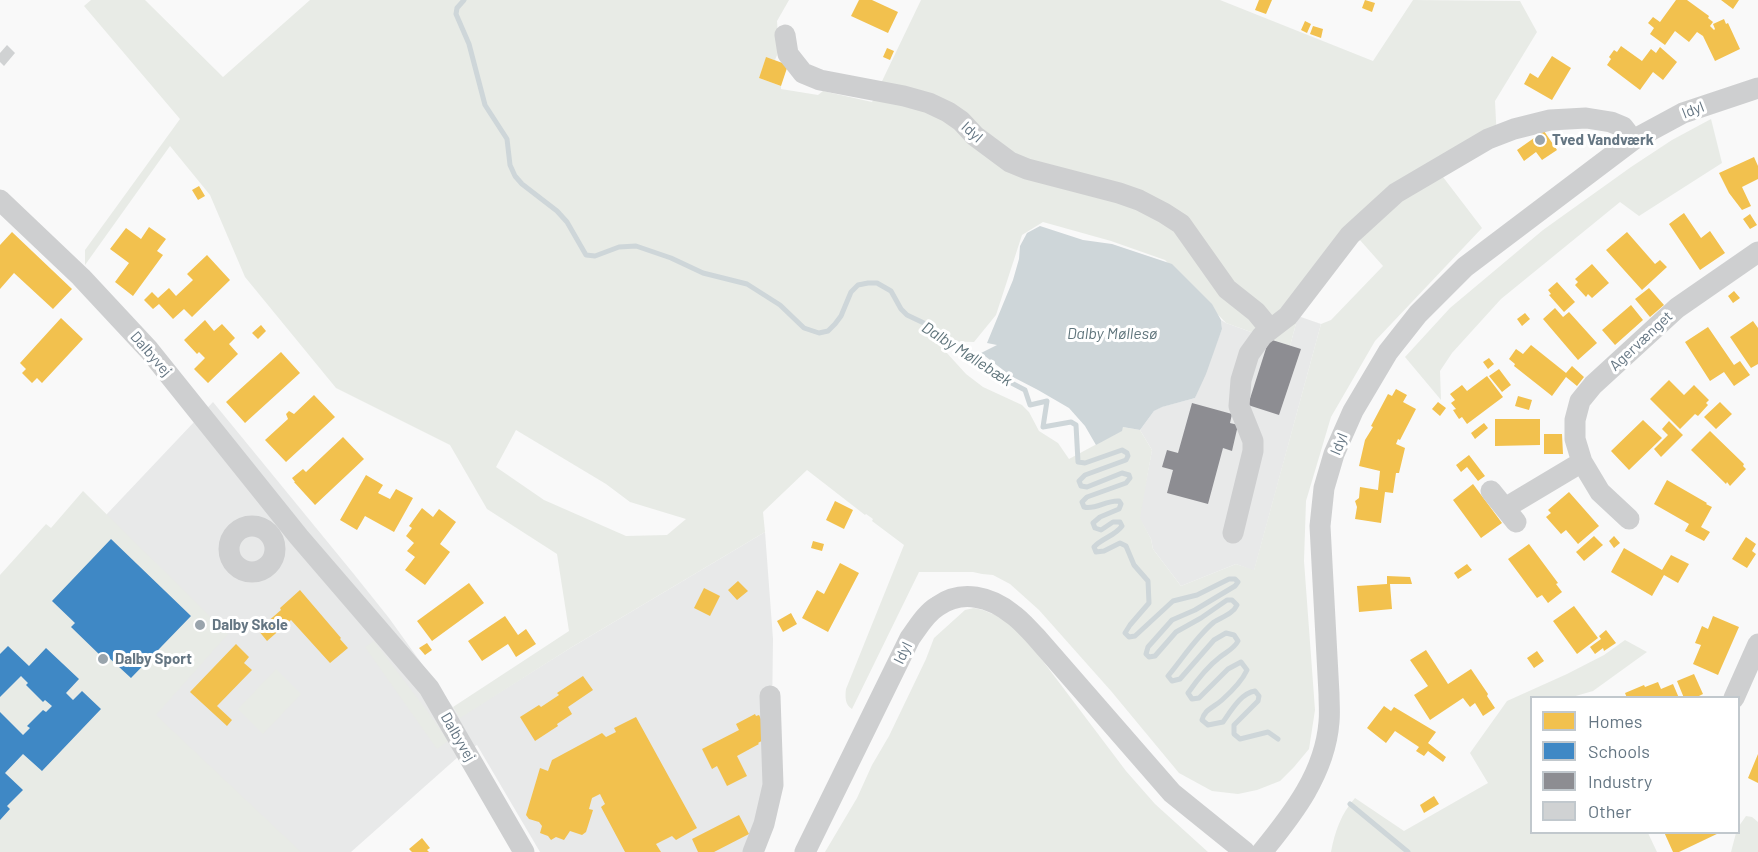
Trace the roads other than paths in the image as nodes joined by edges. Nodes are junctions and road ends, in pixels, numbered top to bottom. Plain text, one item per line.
1 (785, 35) dead end
2 (1758, 88) edge
3 (1633, 140) junction
4 (0, 200) edge
5 (1758, 252) edge
6 (1270, 329) junction
7 (1582, 462) junction
8 (1504, 507) dead end
9 (1629, 519) dead end
10 (287, 521) junction
11 (1233, 532) dead end
12 (270, 535) dead end
13 (1758, 644) edge
14 (770, 696) dead end
15 (1735, 696) edge
16 (524, 852) edge
17 (753, 852) edge
18 (805, 852) edge
19 (1245, 852) edge
20 (1262, 852) edge

1 - 6 street, Idyl
2 - 3 street, Idyl
3 - 6 street
3 - 20 street, Idyl
4 - 10 street, Dalbyvej
5 - 7 street, Agervænget
6 - 11 street
7 - 8 street
7 - 9 street, Agervænget
10 - 12 street
10 - 16 street, Dalbyvej
13 - 15 street
14 - 17 street
18 - 19 street, Idyl

